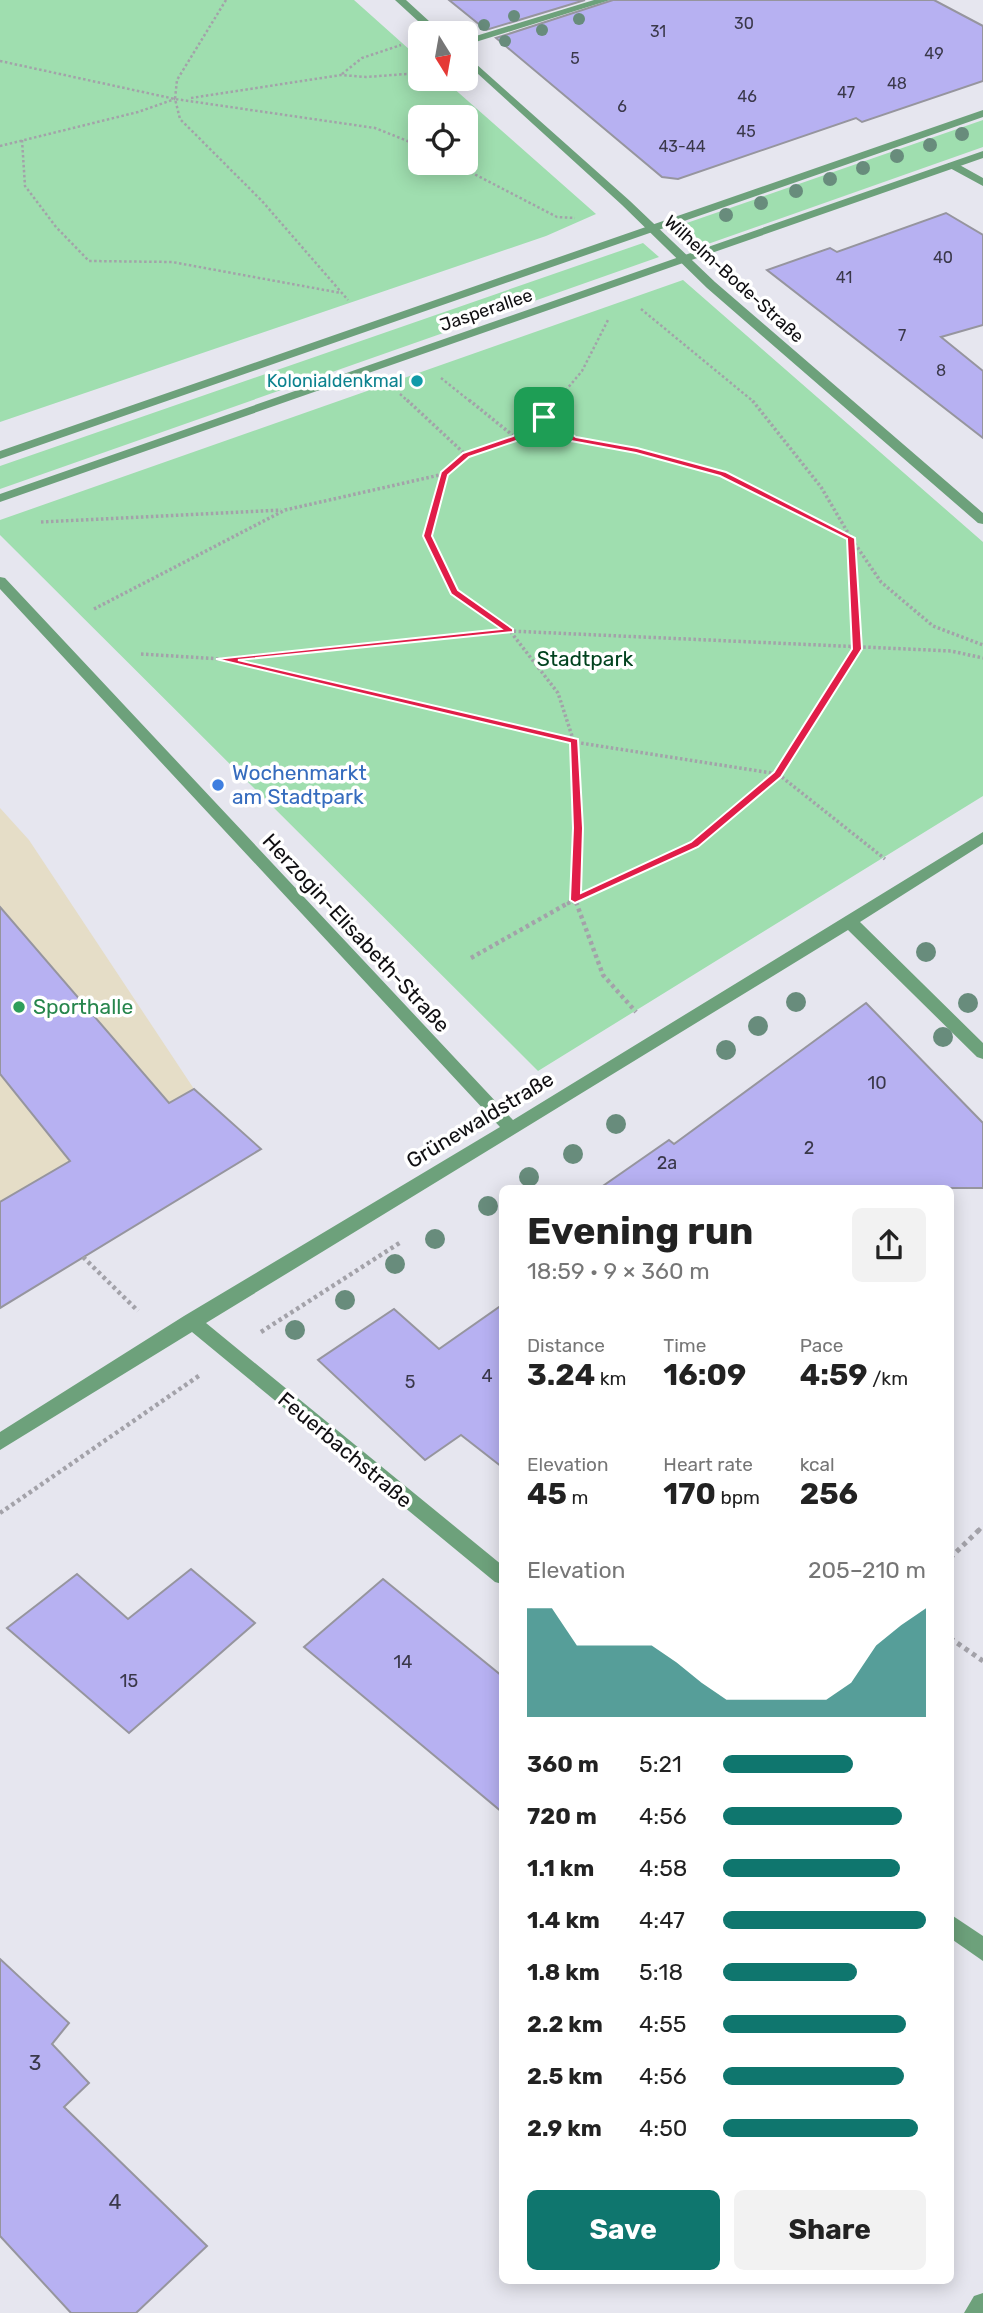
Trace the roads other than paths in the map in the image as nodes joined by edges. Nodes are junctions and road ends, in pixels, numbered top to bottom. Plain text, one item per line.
1 (400, 0) edge
2 (605, 0) edge
3 (424, 21) edge
4 (478, 38) edge
5 (478, 69) edge
6 (983, 113) edge
7 (983, 154) edge
8 (952, 165) junction
9 (983, 183) edge
10 (652, 228) junction
11 (684, 259) junction
12 (0, 455) edge
13 (0, 498) edge
14 (983, 520) edge
15 (0, 581) edge
16 (983, 837) edge
17 (850, 922) junction
18 (983, 1053) edge
19 (511, 1128) junction
20 (191, 1321) junction
21 (0, 1442) edge
22 (499, 1574) edge
23 (954, 1927) edge
24 (983, 1950) edge
25 (983, 2305) edge
26 (976, 2313) edge

1 - 3 street
2 - 4 street
5 - 10 street, Wilhelm-Bode-Straße
6 - 10 street, Jasperallee
7 - 8 street, Jasperallee
8 - 9 street
8 - 11 street, Jasperallee
10 - 11 street, Wilhelm-Bode-Straße
10 - 12 street, Jasperallee
11 - 13 street, Jasperallee
11 - 14 street, Wilhelm-Bode-Straße
15 - 19 street, Herzogin-Elisabeth-Straße
16 - 17 street, Grünewaldstraße
17 - 18 street
17 - 19 street, Grünewaldstraße
19 - 20 street, Grünewaldstraße
20 - 21 street, Grünewaldstraße
20 - 22 street, Feuerbachstraße
23 - 24 street
25 - 26 street

